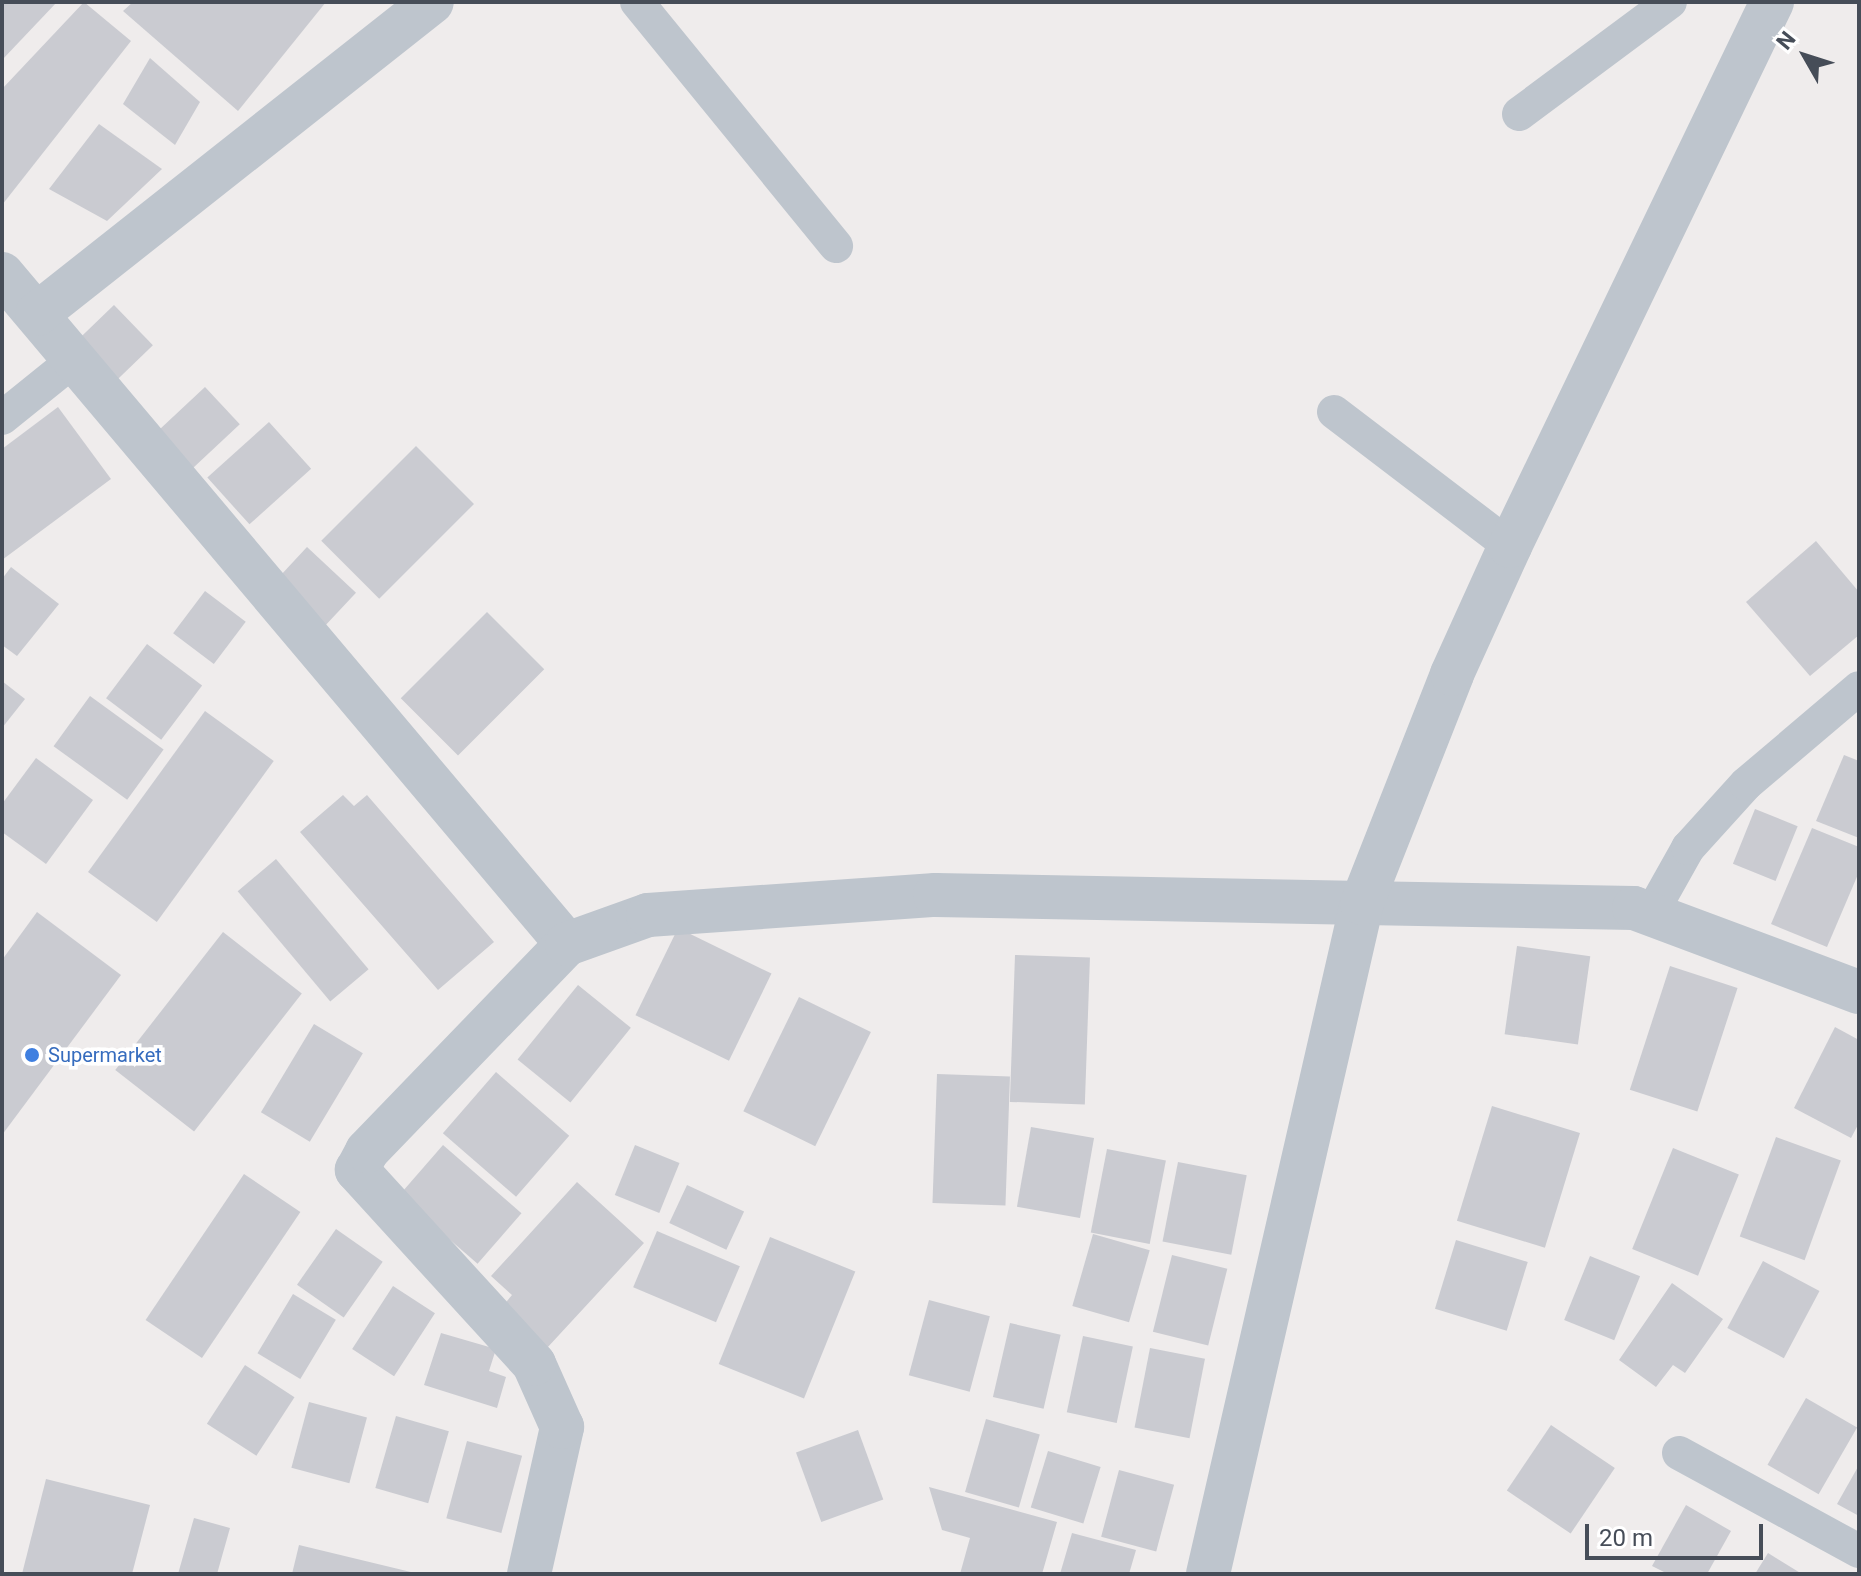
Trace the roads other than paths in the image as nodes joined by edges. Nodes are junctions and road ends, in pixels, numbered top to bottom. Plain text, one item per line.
1 (432, 2) edge
2 (637, 2) edge
3 (1670, 2) edge
4 (1772, 2) edge
5 (1519, 114) dead end
6 (836, 246) dead end
7 (15, 298) edge
8 (75, 359) junction
9 (1334, 412) dead end
10 (2, 418) edge
11 (1510, 546) junction
12 (1859, 688) edge
13 (1362, 903) junction
14 (1651, 914) junction
15 (567, 944) junction
16 (1859, 992) edge
17 (1679, 1453) dead end
18 (1859, 1551) edge
19 (529, 1574) edge
20 (1208, 1574) edge

1 - 7 street
2 - 6 lane
3 - 5 lane
4 - 11 street
7 - 8 street
8 - 10 lane
8 - 15 street
9 - 11 lane
11 - 13 street
12 - 14 lane
13 - 14 street
13 - 15 street
13 - 20 street
14 - 16 street
15 - 19 street
17 - 18 lane

